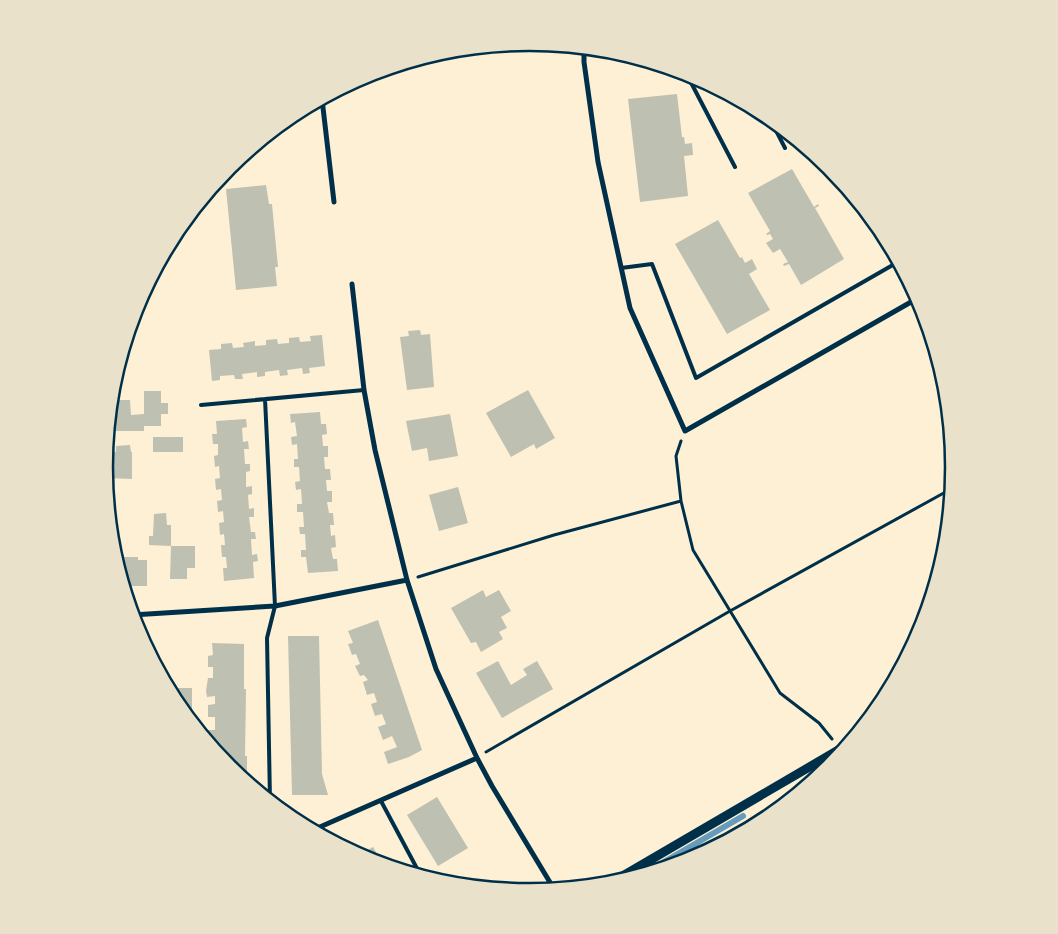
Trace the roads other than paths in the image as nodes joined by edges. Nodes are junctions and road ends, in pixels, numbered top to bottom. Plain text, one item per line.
1 (584, 55) edge
2 (692, 85) edge
3 (323, 106) edge
4 (778, 134) edge
5 (785, 148) dead end
6 (734, 167) dead end
7 (334, 202) dead end
8 (892, 265) edge
9 (621, 268) junction
10 (352, 284) dead end
11 (910, 302) edge
12 (364, 390) junction
13 (265, 399) junction
14 (201, 406) dead end
15 (407, 580) junction
16 (275, 606) junction
17 (140, 614) edge
18 (477, 758) junction
19 (824, 760) edge
20 (270, 792) edge
21 (380, 801) junction
22 (321, 827) edge
23 (416, 868) edge
24 (634, 870) edge
25 (550, 882) edge

1 - 9 street
2 - 6 lane
3 - 7 street
4 - 5 lane
8 - 9 lane
9 - 11 street
10 - 12 street
12 - 13 lane
12 - 15 street
13 - 14 lane
13 - 16 lane
15 - 16 street
15 - 18 street
16 - 17 street
16 - 20 lane
18 - 21 street
18 - 25 street
19 - 24 street
21 - 22 street
21 - 23 lane

